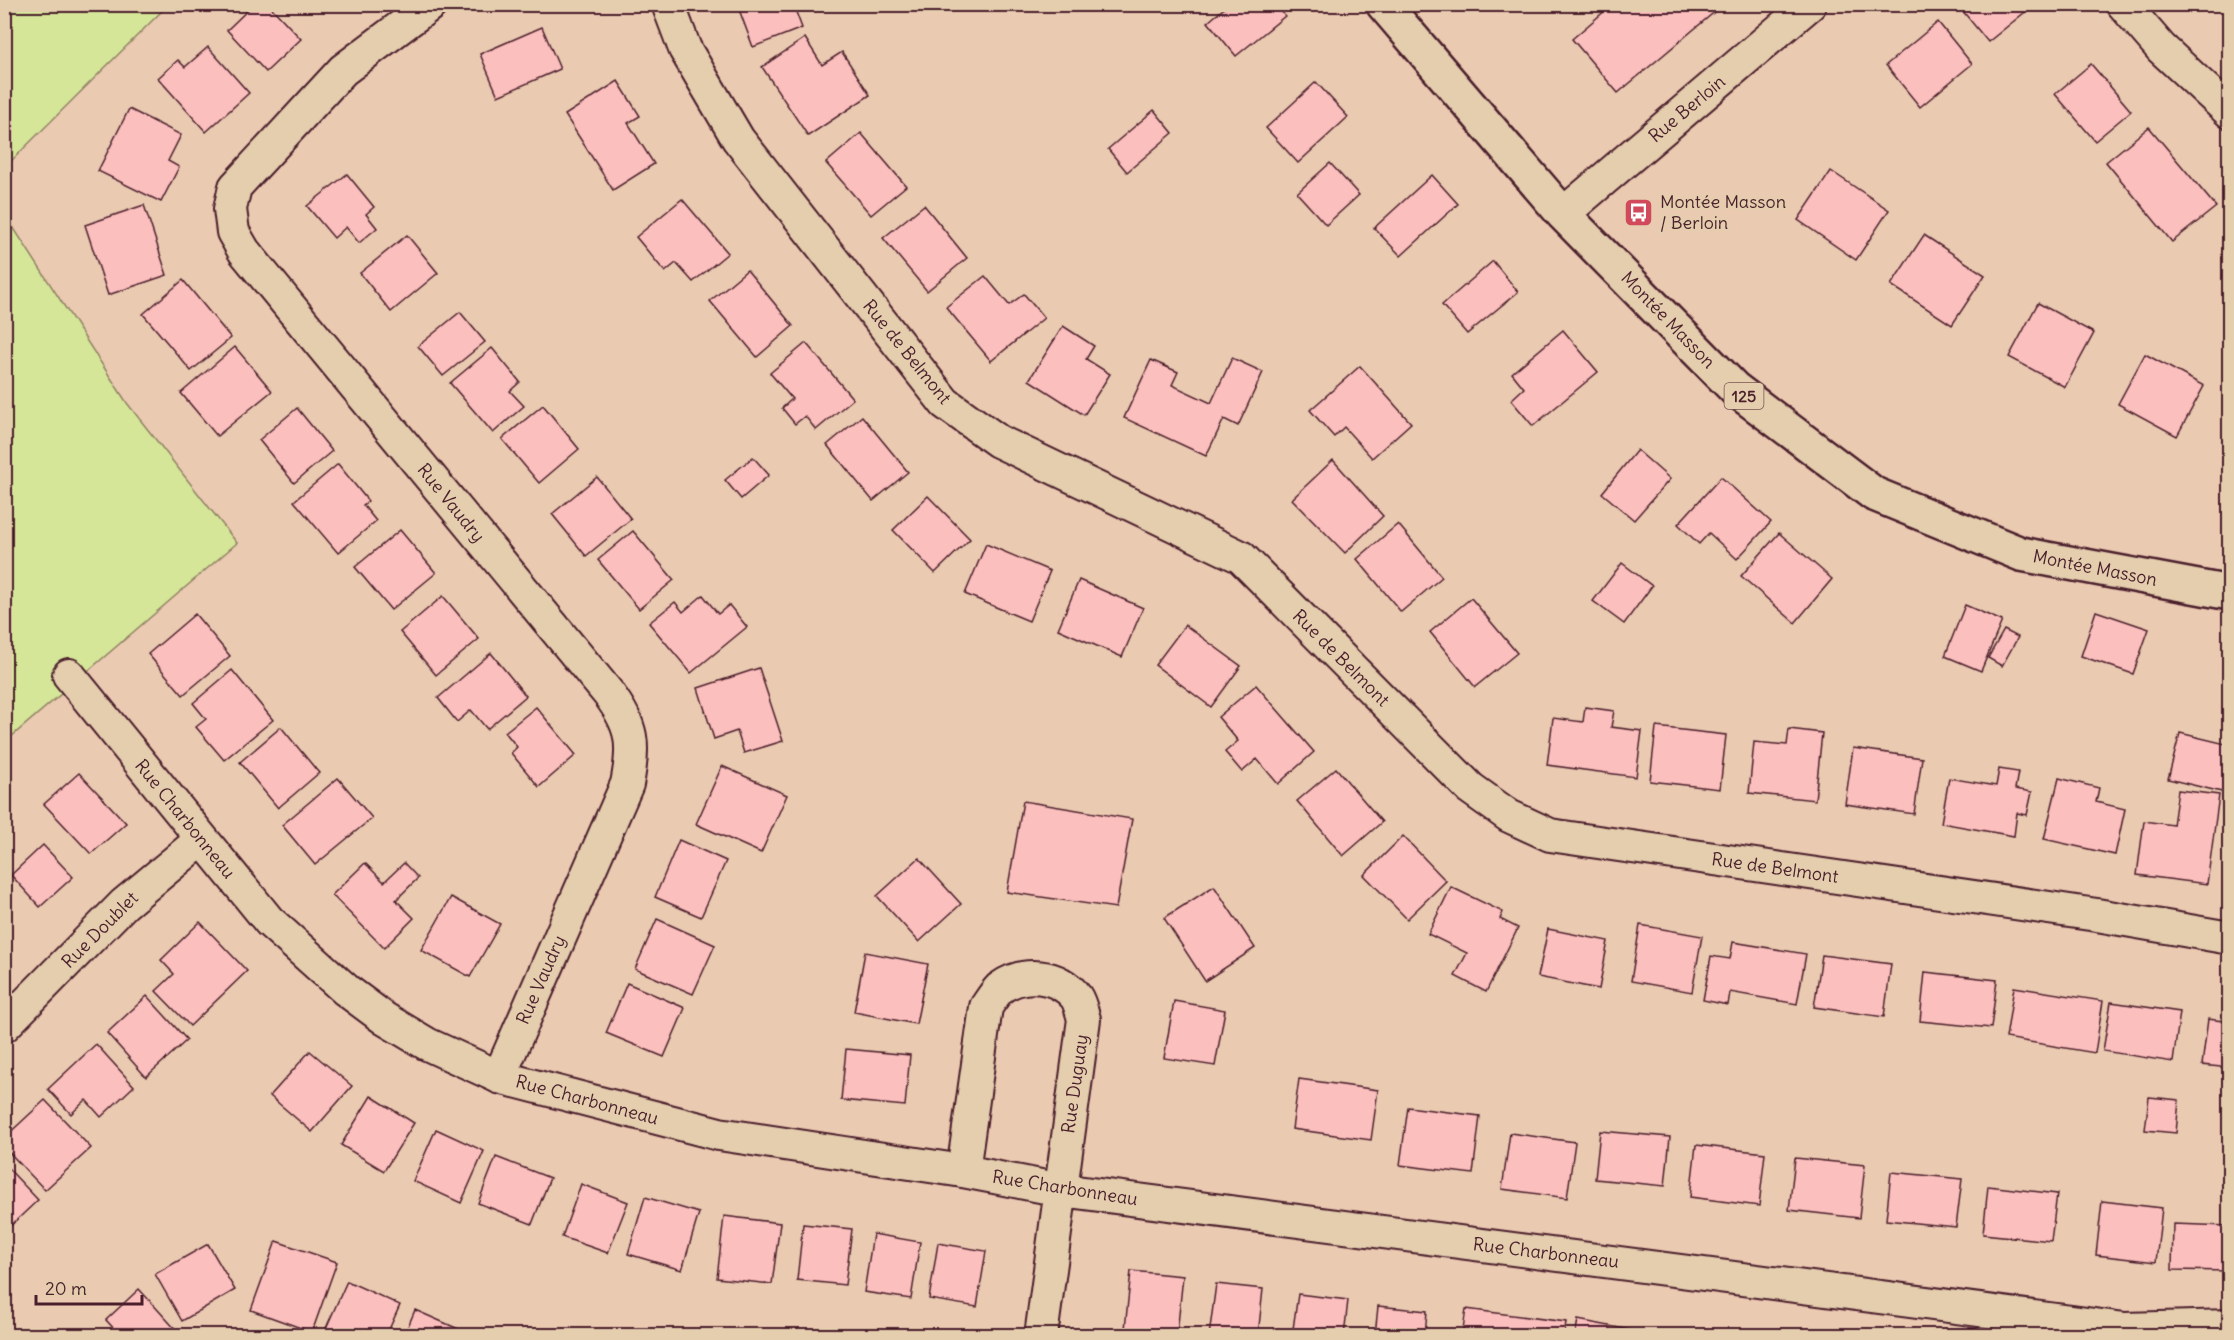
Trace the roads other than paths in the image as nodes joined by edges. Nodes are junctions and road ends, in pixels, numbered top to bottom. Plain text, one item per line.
1 (431, 4) edge
2 (668, 4) edge
3 (1383, 4) edge
4 (1810, 4) edge
5 (2123, 4) edge
6 (2229, 112) edge
7 (1563, 214) junction
8 (2229, 593) edge
9 (69, 675) dead end
10 (201, 840) junction
11 (2229, 938) edge
12 (4, 1026) edge
13 (499, 1077) junction
14 (963, 1171) junction
15 (1061, 1190) junction
16 (2229, 1326) edge
17 (2125, 1332) edge
18 (1041, 1335) edge

1 - 13 street, Rue Vaudry
2 - 11 street, Rue de Belmont
3 - 7 main road, Montée Masson / 125
4 - 7 street, Rue Berloin
5 - 6 street
7 - 8 main road, Montée Masson / 125
9 - 10 street, Rue Charbonneau
10 - 12 street, Rue Doublet
10 - 13 street, Rue Charbonneau
13 - 14 street, Rue Charbonneau
14 - 15 street, Rue Charbonneau
14 - 15 street, Rue Duguay
15 - 17 street, Rue Charbonneau
15 - 18 street, Rue Duguay
16 - 17 street, Rue Charbonneau

